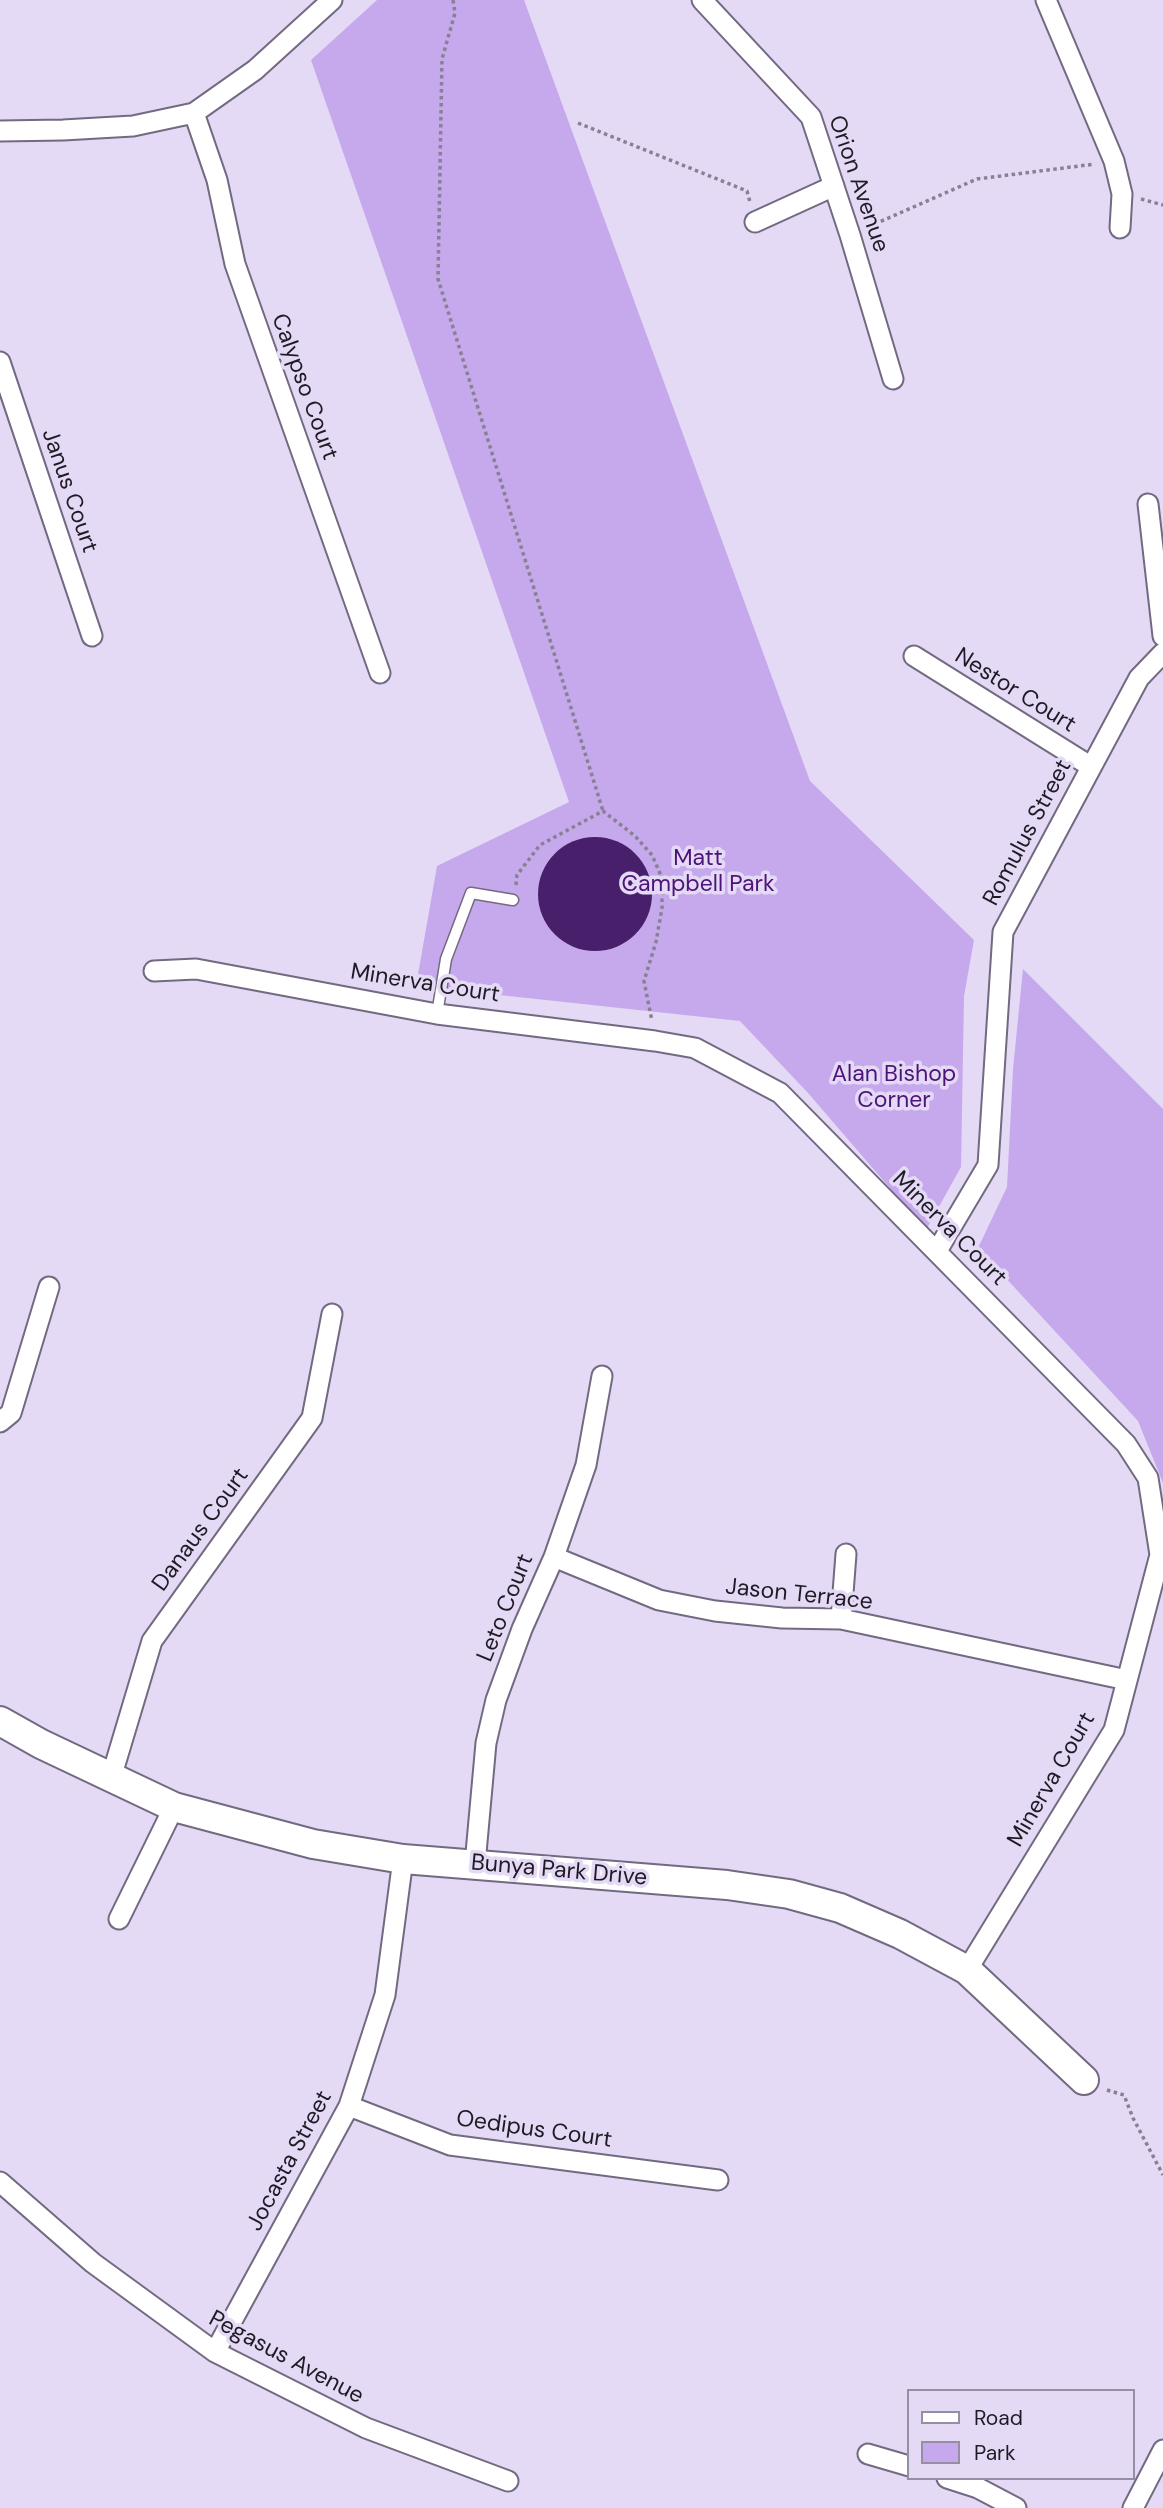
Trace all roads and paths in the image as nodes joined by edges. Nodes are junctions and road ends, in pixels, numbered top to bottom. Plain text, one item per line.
1 (332, 0) edge
2 (453, 0) edge
3 (702, 0) edge
4 (1046, 0) edge
5 (194, 113) junction
6 (578, 123) dead end
7 (0, 131) edge
8 (1114, 161) junction
9 (834, 186) junction
10 (755, 222) joint
11 (1121, 228) dead end
12 (850, 234) junction
13 (0, 362) edge
14 (893, 379) dead end
15 (1148, 504) dead end
16 (92, 636) dead end
17 (1163, 636) edge
18 (1163, 653) edge
19 (914, 656) dead end
20 (380, 673) dead end
21 (1090, 766) junction
22 (603, 811) junction
23 (513, 900) joint
24 (155, 971) dead end
25 (437, 1014) junction
26 (655, 1041) junction
27 (937, 1251) junction
28 (49, 1287) dead end
29 (331, 1314) dead end
30 (601, 1376) dead end
31 (0, 1422) edge
32 (846, 1553) dead end
33 (554, 1557) junction
34 (841, 1619) junction
35 (1127, 1679) junction
36 (0, 1721) edge
37 (111, 1778) junction
38 (174, 1807) junction
39 (403, 1858) junction
40 (475, 1864) junction
41 (119, 1919) dead end
42 (967, 1970) junction
43 (1084, 2080) joint
44 (349, 2106) junction
45 (1163, 2175) edge
46 (718, 2180) dead end
47 (0, 2182) edge
48 (215, 2352) junction
49 (1163, 2450) edge
50 (868, 2454) dead end
51 (908, 2466) edge
52 (953, 2480) edge
53 (508, 2481) dead end
54 (1016, 2508) edge
55 (1133, 2508) edge

1 - 5 street
2 - 22 path
3 - 9 street, Orion Avenue
4 - 8 street
5 - 7 street
5 - 20 street, Calypso Court
6 - 10 path
8 - 11 street
8 - 12 path
9 - 10 street
9 - 12 street, Orion Avenue
12 - 14 street, Orion Avenue
13 - 16 street, Janus Court
15 - 17 street
18 - 21 street, Romulus Street
19 - 21 street, Nestor Court
21 - 27 street, Romulus Street
22 - 23 path
22 - 26 path
23 - 25 lane
24 - 25 street, Minerva Court
25 - 26 street, Minerva Court
26 - 27 street, Minerva Court
27 - 35 street, Minerva Court
28 - 31 street
29 - 37 street, Danaus Court
30 - 33 street, Leto Court
32 - 34 street
33 - 34 street, Jason Terrace
33 - 40 street, Leto Court
34 - 35 street, Jason Terrace
35 - 42 street, Minerva Court
36 - 37 street, Bunya Park Drive
37 - 38 street, Bunya Park Drive
38 - 39 street, Bunya Park Drive
38 - 41 street
39 - 40 street, Bunya Park Drive
39 - 44 street, Jocasta Street
40 - 42 street, Bunya Park Drive
42 - 43 street, Bunya Park Drive
43 - 45 path
44 - 46 street, Oedipus Court
44 - 48 street, Jocasta Street
47 - 48 street, Pegasus Avenue
48 - 53 street, Pegasus Avenue
49 - 55 street
50 - 51 street
52 - 54 street

